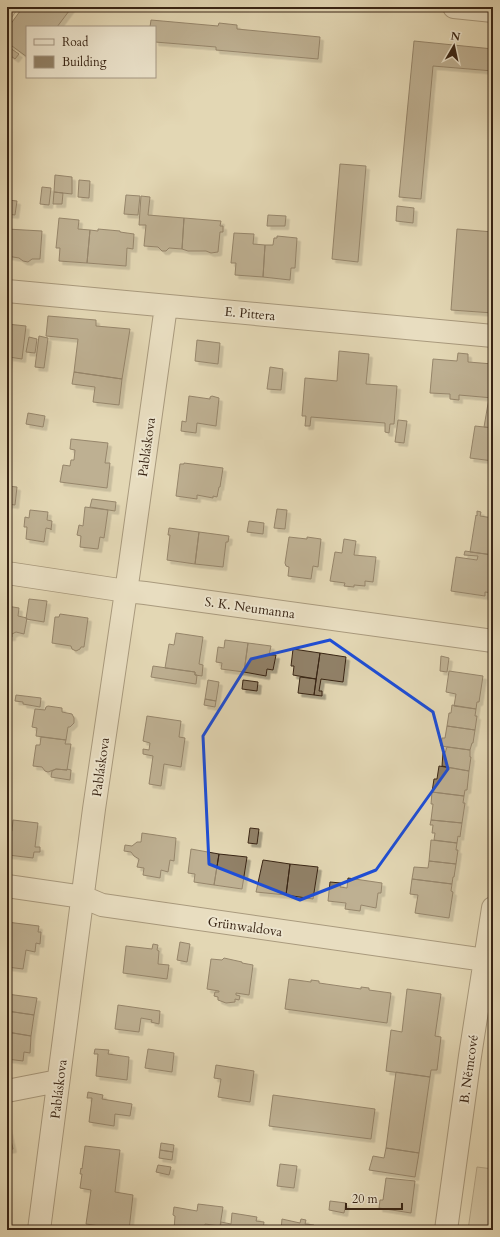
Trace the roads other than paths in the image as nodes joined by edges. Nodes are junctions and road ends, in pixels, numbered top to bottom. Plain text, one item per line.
1 (454, 7) edge
2 (493, 11) edge
3 (7, 292) edge
4 (166, 306) junction
5 (493, 336) edge
6 (7, 573) edge
7 (126, 591) junction
8 (493, 641) edge
9 (7, 886) edge
10 (83, 896) junction
11 (493, 908) edge
12 (484, 960) junction
13 (58, 1081) junction
14 (7, 1091) edge
15 (40, 1230) edge
16 (446, 1230) edge

1 - 2 street
3 - 4 street, E. Pittera
4 - 5 street, E. Pittera
4 - 7 street, Pabláskova
6 - 7 street, S. K. Neumanna
7 - 8 street, S. K. Neumanna
7 - 10 street, Pabláskova
9 - 10 street, Grünwaldova
10 - 12 street, Grünwaldova
10 - 13 street, Pabláskova
11 - 12 street, B. Němcové
12 - 16 street, B. Němcové
13 - 14 street
13 - 15 street, Pabláskova

